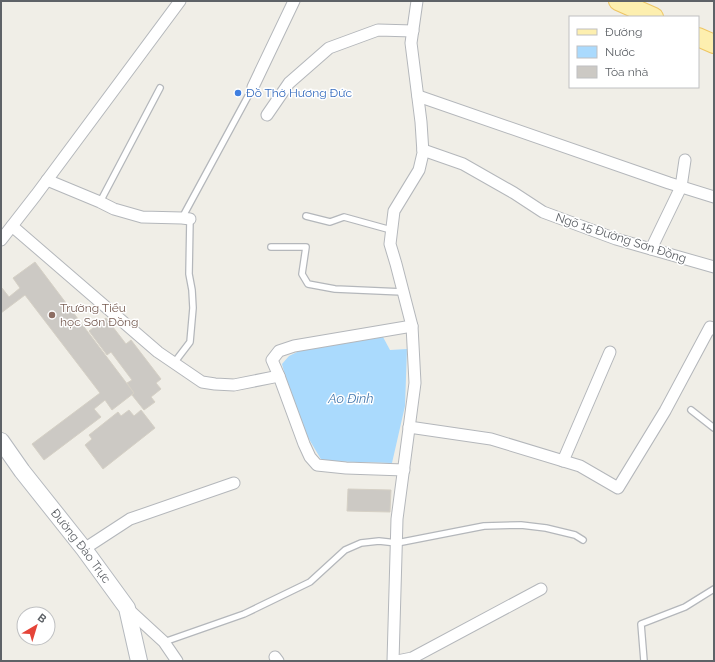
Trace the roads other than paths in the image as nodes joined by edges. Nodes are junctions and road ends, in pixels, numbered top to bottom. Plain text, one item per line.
1 (180, 1) edge
2 (294, 1) edge
3 (417, 1) edge
4 (618, 1) edge
5 (652, 16) edge
6 (413, 31) junction
7 (699, 37) edge
8 (714, 44) edge
9 (253, 87) joint
10 (160, 88) dead end
11 (418, 96) junction
12 (267, 114) dead end
13 (423, 150) junction
14 (685, 160) dead end
15 (47, 180) junction
16 (681, 187) junction
17 (714, 197) edge
18 (100, 202) junction
19 (306, 216) dead end
20 (186, 218) junction
21 (12, 226) junction
22 (391, 230) junction
23 (1, 240) edge
24 (271, 247) dead end
25 (651, 249) junction
26 (714, 267) edge
27 (404, 292) junction
28 (412, 326) junction
29 (714, 329) edge
30 (610, 352) dead end
31 (174, 363) junction
32 (279, 376) junction
33 (691, 410) dead end
34 (409, 427) junction
35 (714, 428) edge
36 (1, 441) edge
37 (563, 461) junction
38 (404, 470) junction
39 (234, 483) dead end
40 (583, 540) dead end
41 (396, 543) junction
42 (84, 549) junction
43 (541, 589) dead end
44 (714, 589) edge
45 (127, 608) junction
46 (164, 642) junction
47 (139, 661) edge
48 (177, 661) edge
49 (393, 661) edge
50 (397, 661) edge
51 (644, 661) edge

1 - 15 street
2 - 9 street
3 - 6 street
4 - 5 main road
6 - 11 street
6 - 12 street
7 - 8 main road
9 - 20 lane
10 - 18 lane
11 - 13 street
11 - 16 street
13 - 22 street
13 - 25 street, Ngõ 15 Đường Sơn Đồng
14 - 16 street
15 - 18 street
15 - 21 street
16 - 17 street
16 - 25 street
18 - 20 street
19 - 22 lane
20 - 31 lane
21 - 23 street
21 - 31 street
22 - 27 street
24 - 27 lane
25 - 26 street, Ngõ 15 Đường Sơn Đồng
27 - 28 street
28 - 32 street
28 - 34 street
29 - 37 street
30 - 37 street
31 - 32 street
32 - 38 street
33 - 35 lane
34 - 37 street
34 - 38 street
36 - 42 street, Đường Đào Trực
38 - 41 street
39 - 42 street
40 - 41 lane
41 - 46 lane
41 - 49 street
42 - 45 street, Đường Đào Trực
43 - 50 street
44 - 51 lane
45 - 46 street
45 - 47 street, Đường Đào Trực
46 - 48 street

